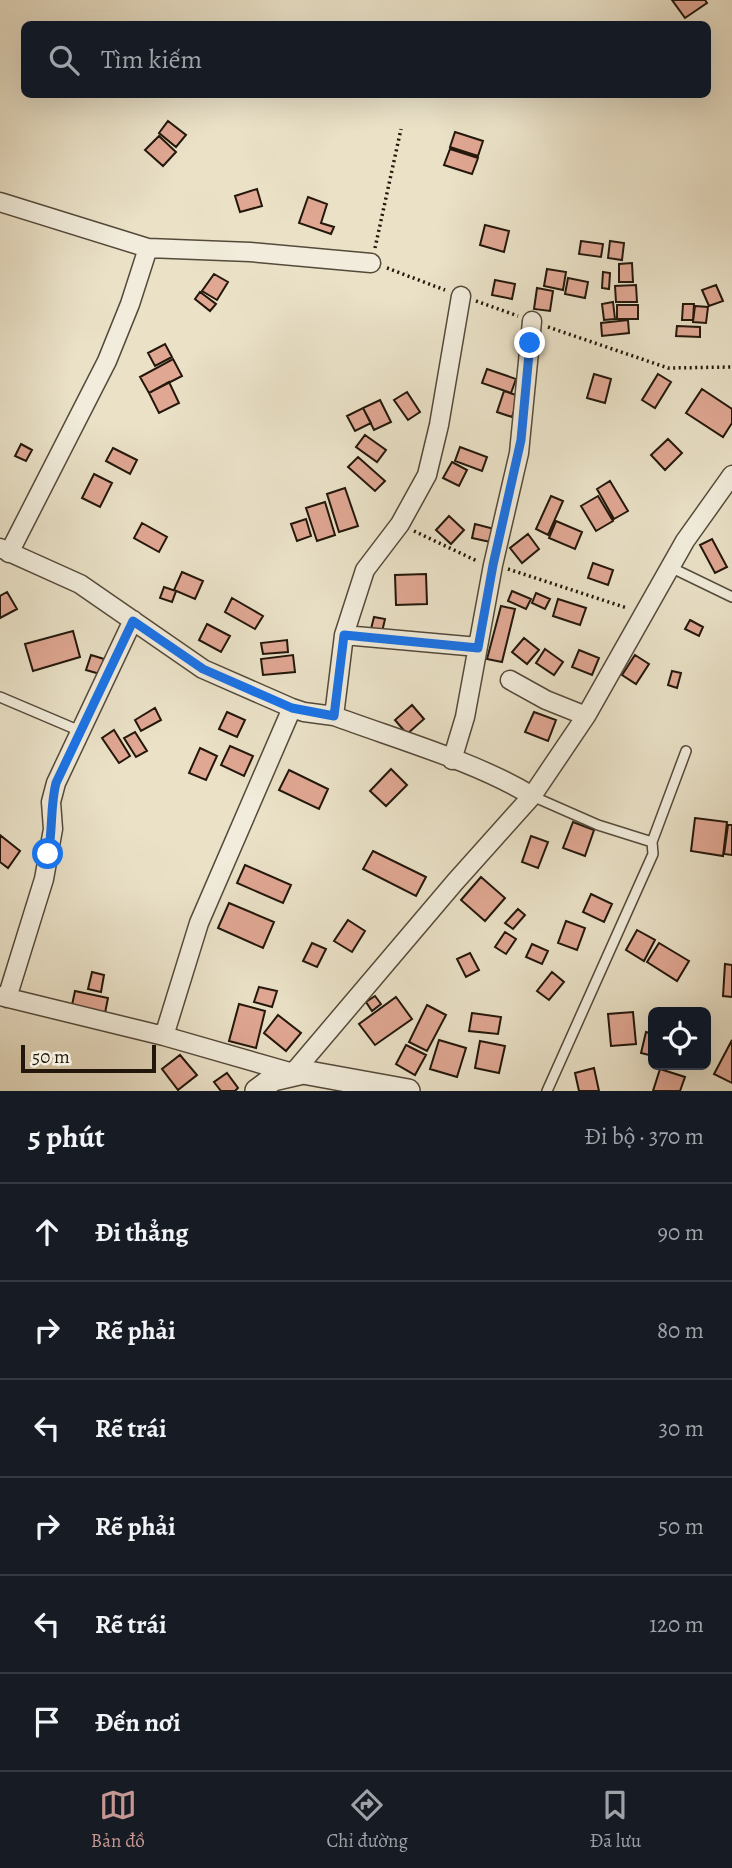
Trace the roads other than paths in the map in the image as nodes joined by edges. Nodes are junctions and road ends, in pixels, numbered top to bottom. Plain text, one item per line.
1 (0, 202) edge
2 (148, 248) junction
3 (371, 262) road end
4 (461, 296) road end
5 (531, 321) road end
6 (732, 475) edge
7 (5, 551) edge
8 (670, 567) junction
9 (732, 597) edge
10 (133, 621) junction
11 (344, 635) junction
12 (478, 648) junction
13 (510, 680) dead end
14 (0, 697) edge
15 (292, 708) junction
16 (334, 716) junction
17 (586, 716) junction
18 (80, 731) junction
19 (686, 751) dead end
20 (453, 760) junction
21 (532, 796) junction
22 (652, 842) junction
23 (3, 997) edge
24 (164, 1036) junction
25 (293, 1073) junction
26 (257, 1091) edge
27 (408, 1091) edge
28 (547, 1091) edge

1 - 2 street
2 - 3 street
2 - 7 street
4 - 11 street
5 - 12 street
6 - 8 street
7 - 10 street
8 - 9 lane
8 - 17 street
10 - 15 street
10 - 18 street
11 - 12 street
11 - 16 street
12 - 20 street
13 - 17 street
14 - 18 lane
15 - 16 street
15 - 24 street
16 - 20 street
17 - 21 street
18 - 23 street
19 - 22 lane
20 - 21 street
21 - 22 lane
21 - 25 street
22 - 28 lane
23 - 24 street
24 - 25 street
25 - 26 street
25 - 27 street

